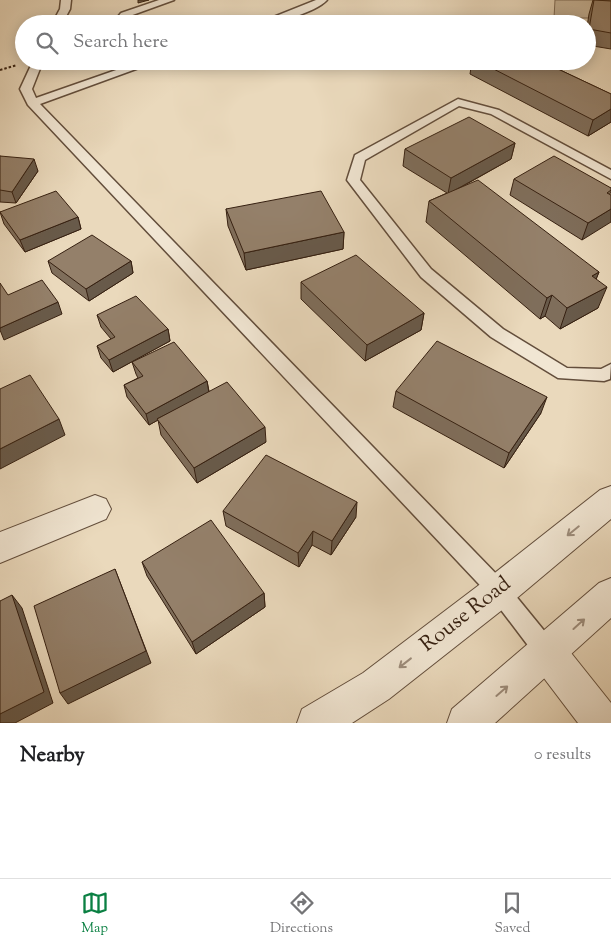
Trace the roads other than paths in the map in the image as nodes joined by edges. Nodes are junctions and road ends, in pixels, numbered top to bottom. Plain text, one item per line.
1 (66, 0) edge
2 (169, 0) edge
3 (322, 0) edge
4 (62, 15) edge
5 (124, 15) edge
6 (286, 15) edge
7 (34, 70) edge
8 (126, 70) edge
9 (120, 72) joint
10 (32, 102) junction
11 (611, 175) edge
12 (611, 370) edge
13 (611, 500) edge
14 (95, 509) dead end
15 (0, 548) edge
16 (499, 591) junction
17 (611, 596) edge
18 (547, 652) junction
19 (316, 723) edge
20 (466, 723) edge
21 (602, 723) edge

1 - 4 lane
2 - 5 lane
3 - 6 lane
7 - 10 lane
8 - 9 lane
9 - 10 lane
10 - 16 lane
11 - 12 lane
13 -> 16 street, Rouse Road
14 - 15 street
16 - 18 lane
16 -> 19 street, Rouse Road
18 -> 17 street
20 -> 18 street
18 - 21 street

